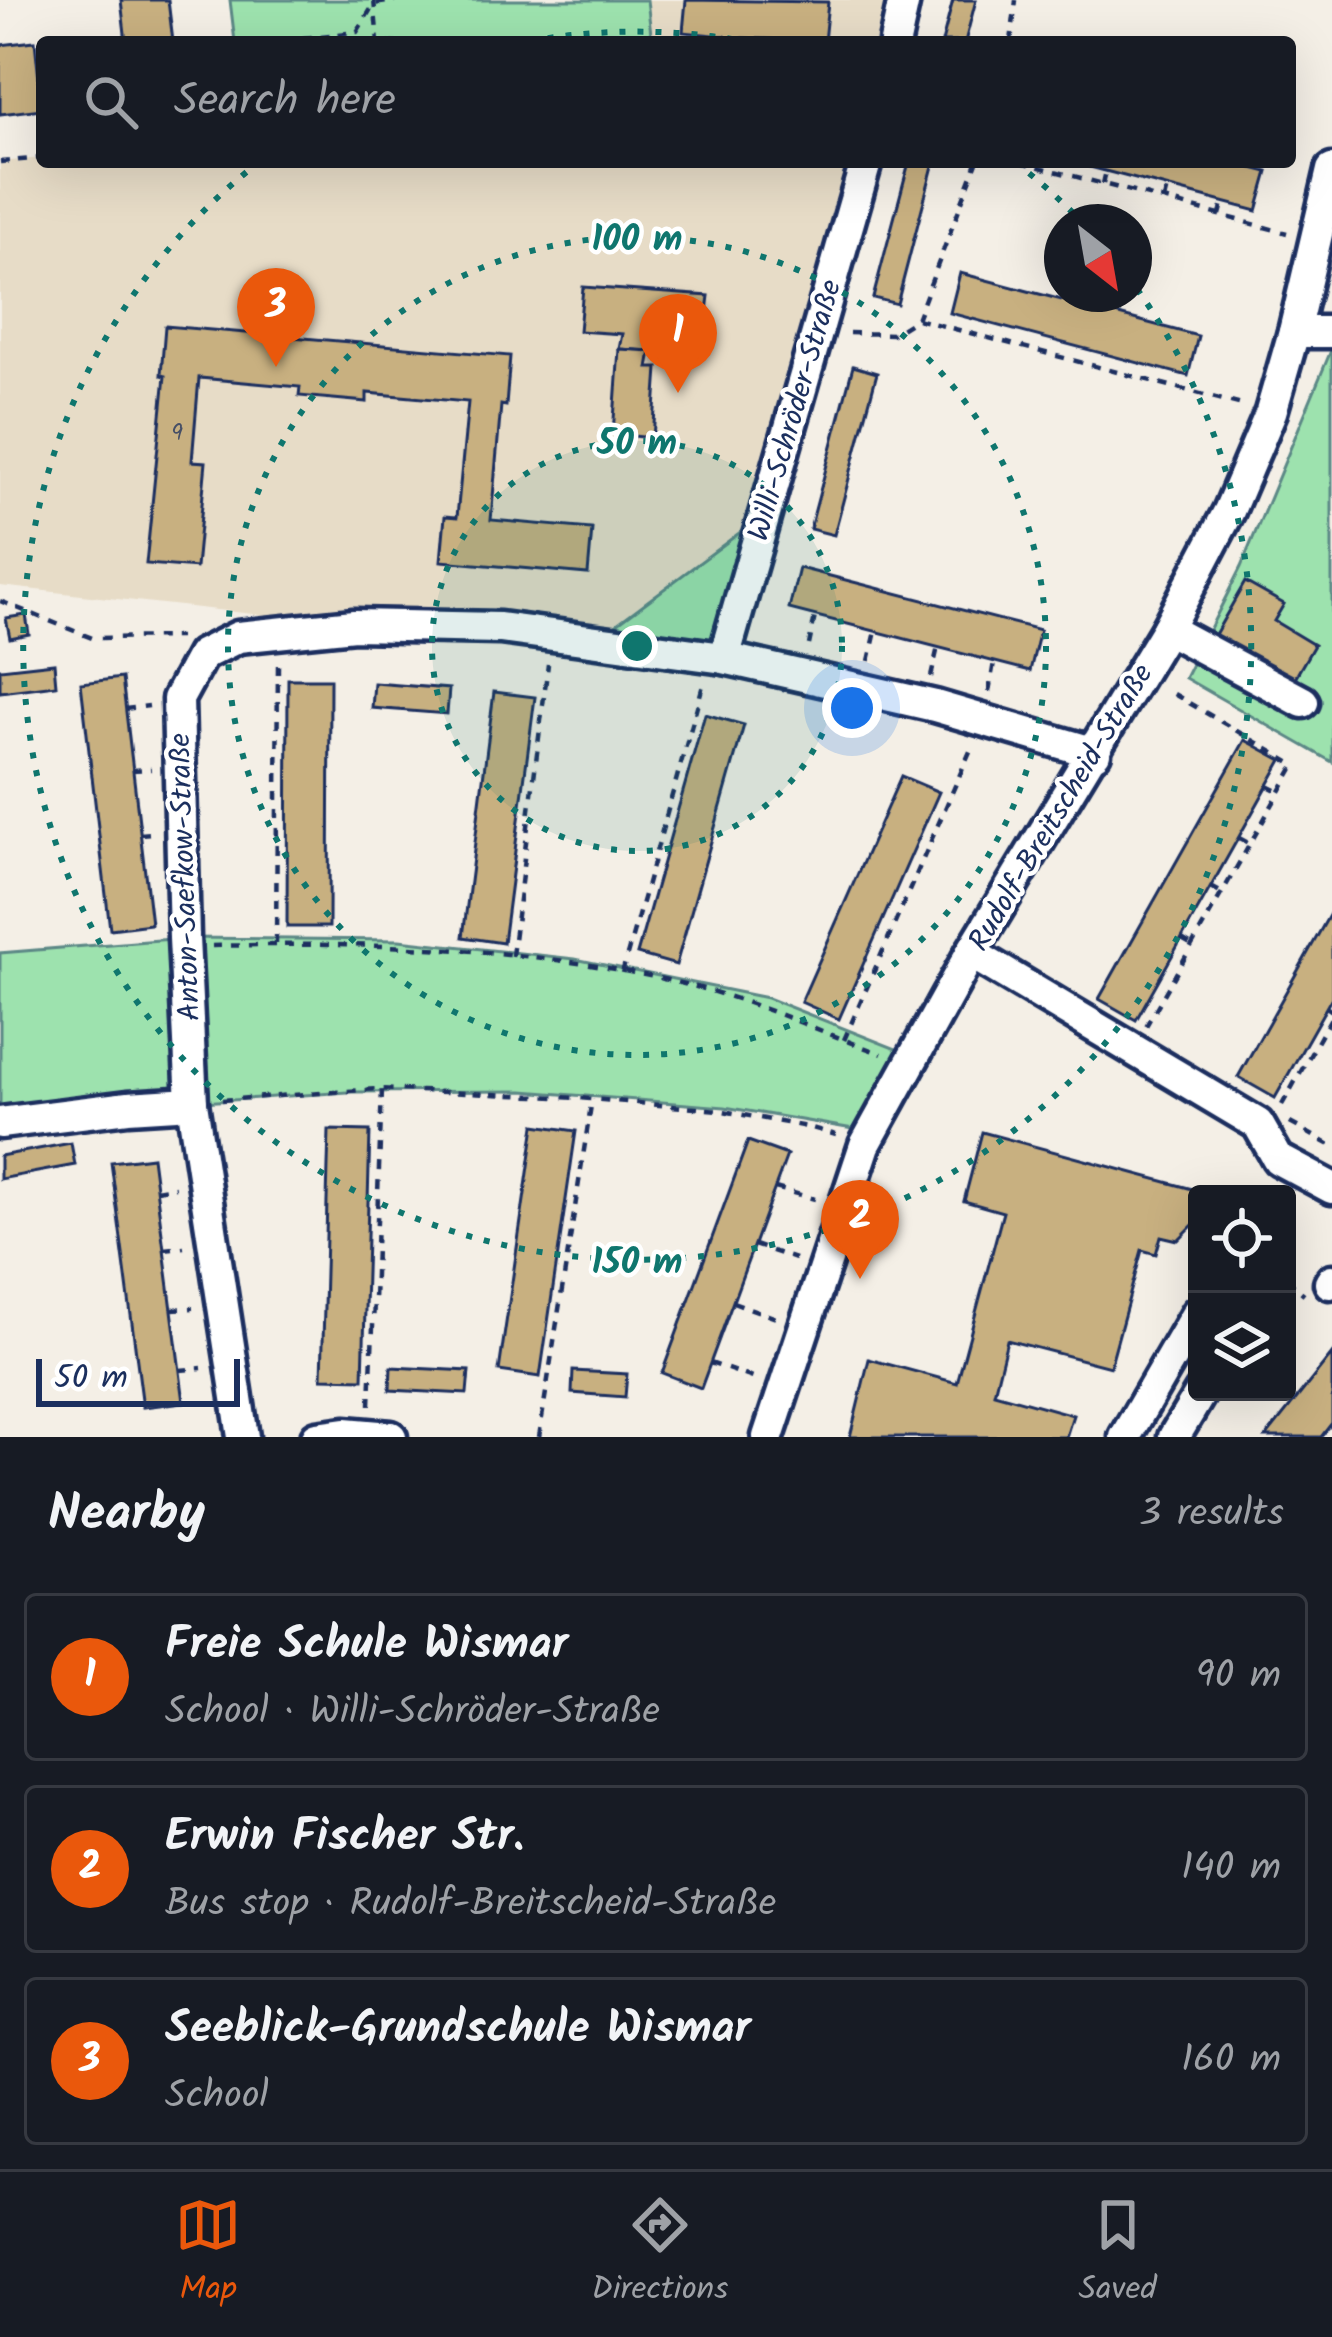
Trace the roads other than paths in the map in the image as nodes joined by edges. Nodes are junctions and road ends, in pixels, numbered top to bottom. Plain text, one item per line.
1 (904, 0) edge
2 (897, 36) edge
3 (864, 168) edge
4 (1332, 170) edge
5 (1294, 332) junction
6 (1332, 332) edge
7 (1167, 629) junction
8 (717, 657) junction
9 (1303, 702) dead end
10 (1095, 753) junction
11 (971, 953) junction
12 (192, 1102) junction
13 (0, 1123) edge
14 (1332, 1188) edge
15 (1187, 1352) edge
16 (1196, 1401) edge
17 (380, 1436) edge
18 (242, 1437) edge
19 (317, 1437) edge
20 (768, 1437) edge
21 (1125, 1437) edge
22 (1174, 1437) edge

1 - 2 street
3 - 8 street, Willi-Schröder-Straße
4 - 5 street, Rudolf-Breitscheid-Straße
5 - 6 street
5 - 7 street, Rudolf-Breitscheid-Straße
7 - 9 street
7 - 10 street, Rudolf-Breitscheid-Straße
8 - 10 street
8 - 12 street, Anton-Saefkow-Straße
10 - 11 street, Rudolf-Breitscheid-Straße
11 - 14 street
11 - 20 street, Rudolf-Breitscheid-Straße
12 - 13 street
12 - 18 street, Anton-Saefkow-Straße
15 - 21 street
16 - 22 street
17 - 19 street

